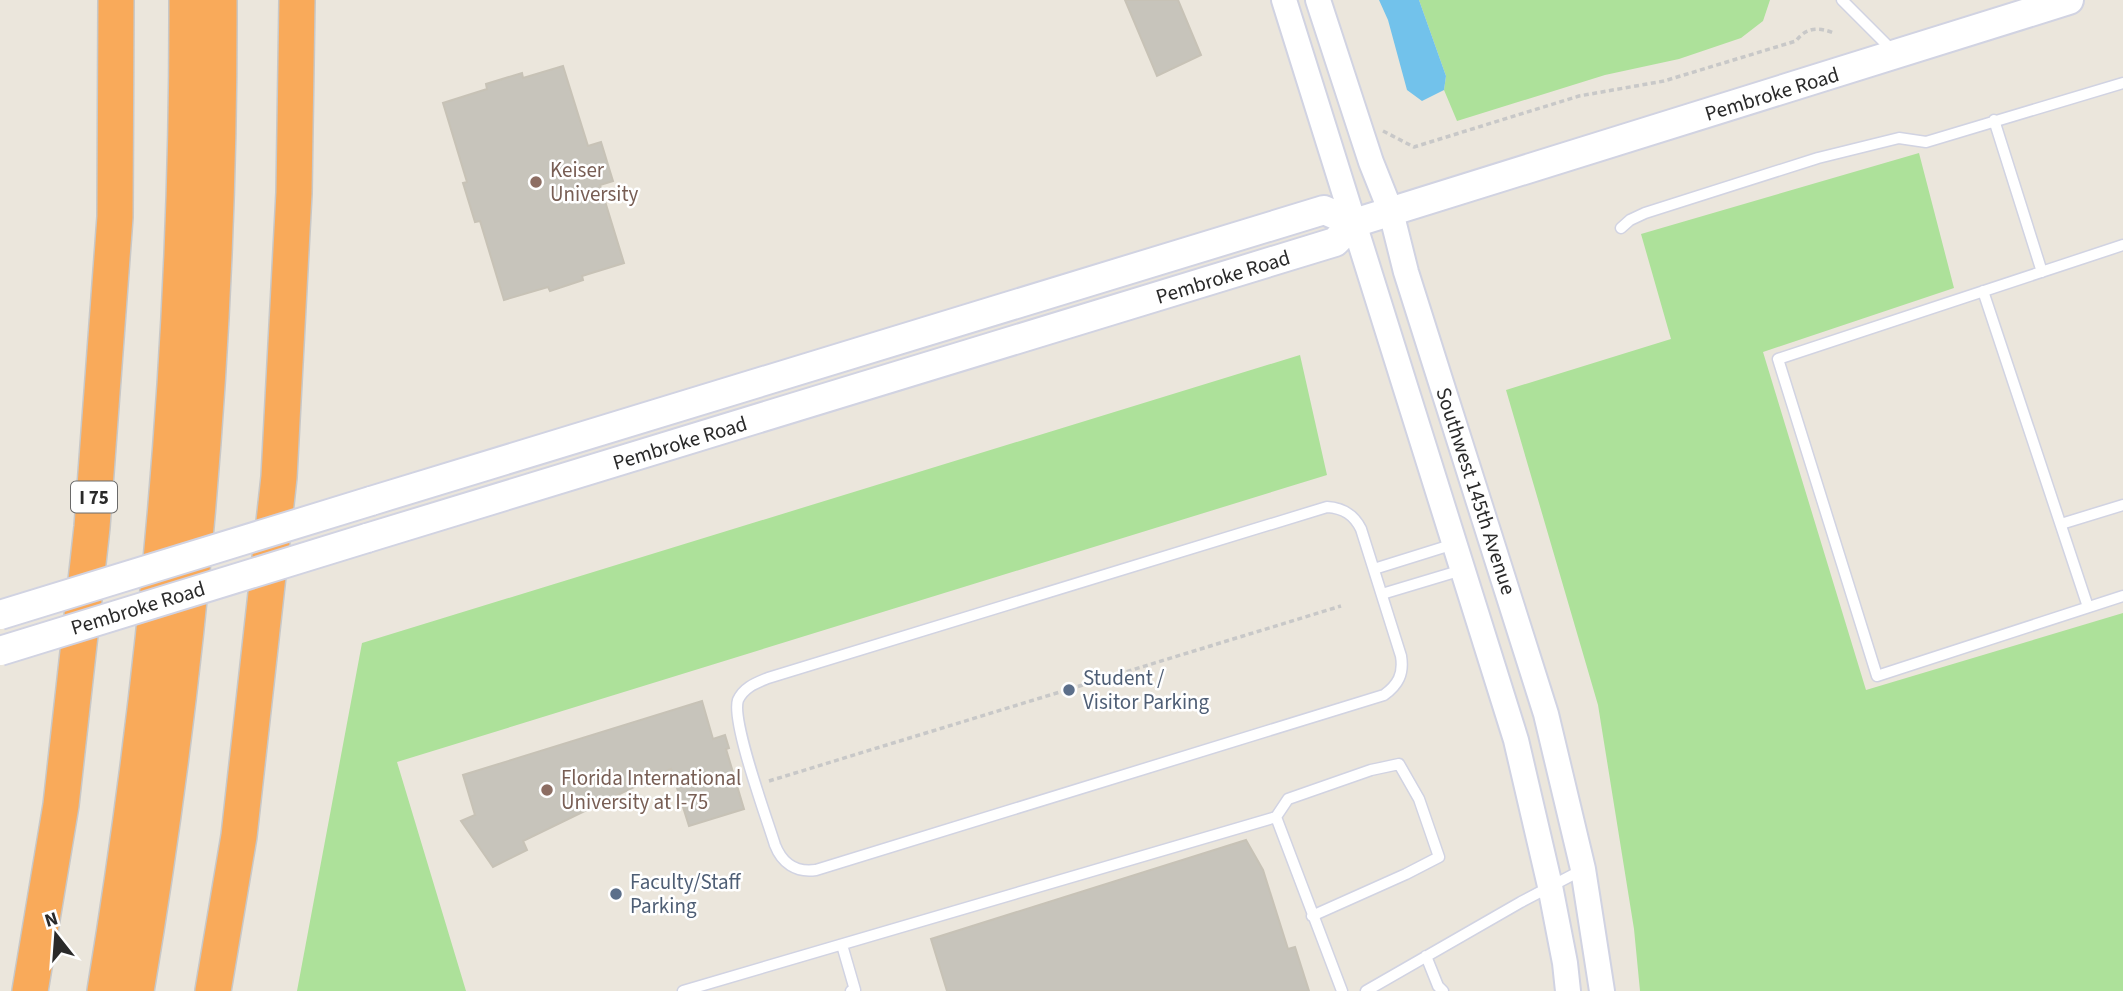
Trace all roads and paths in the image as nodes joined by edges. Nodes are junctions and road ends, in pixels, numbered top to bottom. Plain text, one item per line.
1 (116, 0) edge
2 (187, 0) edge
3 (219, 0) edge
4 (296, 0) edge
5 (1284, 0) edge
6 (1318, 0) edge
7 (1842, 0) edge
8 (2069, 0) edge
9 (1834, 33) dead end
10 (1897, 55) junction
11 (2123, 83) edge
12 (1994, 120) junction
13 (1378, 129) dead end
14 (1391, 212) junction
15 (1353, 223) junction
16 (1621, 229) dead end
17 (2123, 245) edge
18 (2042, 272) junction
19 (1983, 291) junction
20 (2123, 505) edge
21 (2061, 524) junction
22 (1455, 544) junction
23 (1374, 569) junction
24 (1462, 569) junction
25 (1382, 594) junction
26 (2123, 596) edge
27 (1341, 606) dead end
28 (2088, 607) junction
29 (0, 615) edge
30 (0, 651) edge
31 (757, 785) junction
32 (1276, 817) junction
33 (1583, 869) junction
34 (1550, 886) junction
35 (1312, 916) junction
36 (842, 945) junction
37 (1426, 956) junction
38 (30, 991) edge
39 (105, 991) edge
40 (136, 991) edge
41 (213, 991) edge
42 (683, 991) edge
43 (851, 991) edge
44 (1342, 991) edge
45 (1366, 991) edge
46 (1443, 991) edge
47 (1568, 991) edge
48 (1602, 991) edge

1 - 38 highway, I 75
2 - 39 highway
3 - 40 highway
4 - 41 highway
5 - 15 street, Southwest 145th Avenue
6 - 14 street, Southwest 145th Avenue
7 - 10 lane
8 - 10 main road, Pembroke Road
9 - 13 path
10 - 14 main road, Pembroke Road
11 - 12 lane
12 - 16 lane
12 - 18 lane
14 - 15 main road, Pembroke Road
14 - 33 street, Southwest 145th Avenue
15 - 22 street, Southwest 145th Avenue
15 - 29 main road, Pembroke Road, bridge
15 - 30 main road, Pembroke Road, bridge
17 - 18 lane
18 - 19 lane
19 - 21 lane
19 - 28 lane
20 - 21 lane
21 - 28 lane
22 - 23 lane
22 - 24 street, Southwest 145th Avenue
23 - 25 lane
23 - 31 lane
24 - 25 lane
24 - 34 street, Southwest 145th Avenue
25 - 31 lane
26 - 28 lane
27 - 31 path
32 - 35 lane
32 - 35 lane
32 - 36 lane
33 - 34 lane
33 - 48 street, Southwest 145th Avenue
34 - 37 lane
34 - 47 street, Southwest 145th Avenue
35 - 44 lane
36 - 42 lane
36 - 43 lane
37 - 45 lane
37 - 46 lane

